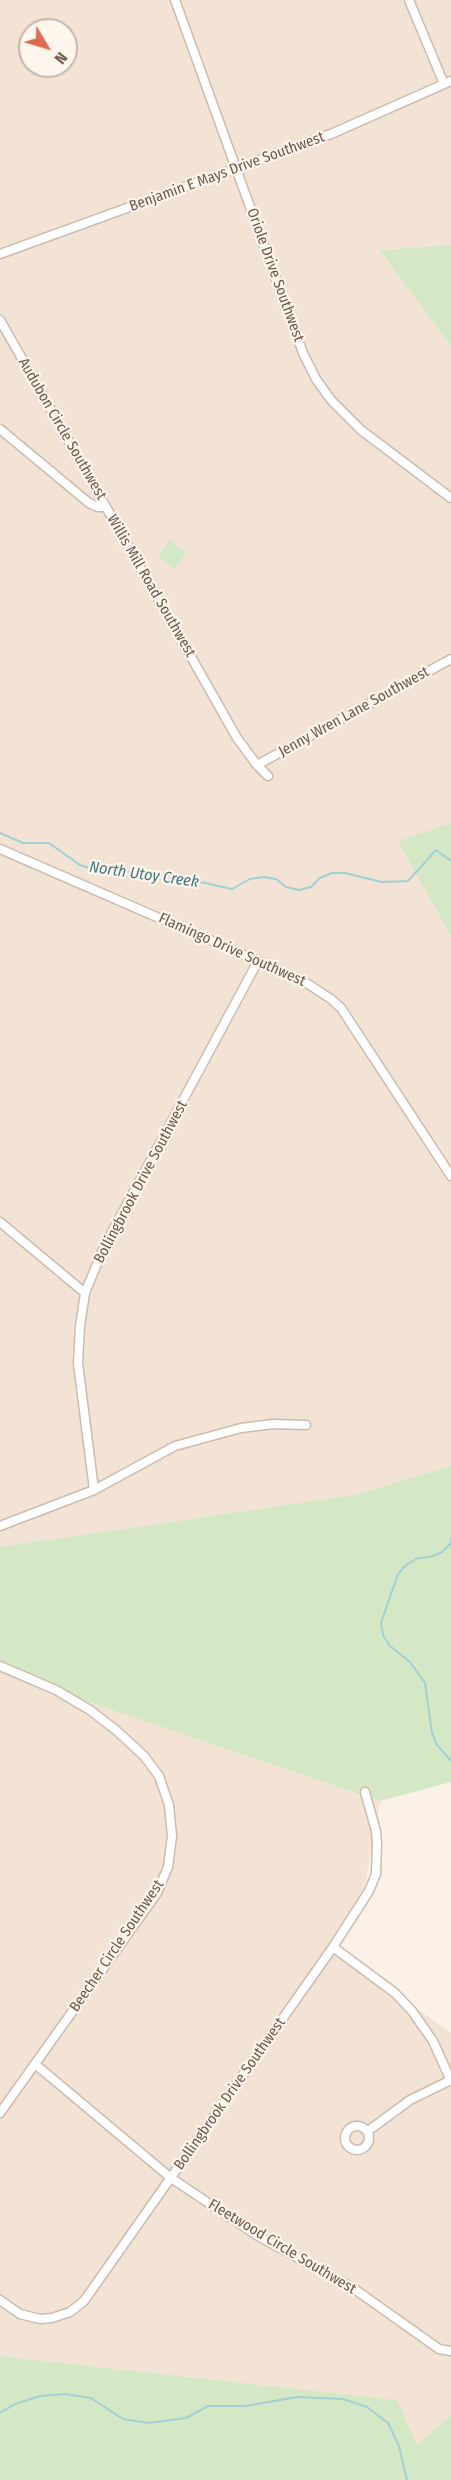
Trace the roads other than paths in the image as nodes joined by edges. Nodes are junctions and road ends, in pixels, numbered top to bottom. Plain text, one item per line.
1 (175, 0) edge
2 (408, 0) edge
3 (448, 83) edge
4 (236, 170) junction
5 (0, 254) edge
6 (0, 320) edge
7 (0, 429) edge
8 (451, 498) edge
9 (106, 507) junction
10 (451, 659) edge
11 (257, 765) junction
12 (268, 776) dead end
13 (0, 849) edge
14 (258, 961) junction
15 (451, 1176) edge
16 (0, 1222) edge
17 (85, 1293) junction
18 (306, 1425) dead end
19 (94, 1490) junction
20 (0, 1526) edge
21 (0, 1666) edge
22 (365, 1792) dead end
23 (333, 1947) junction
24 (35, 2064) junction
25 (451, 2081) edge
26 (0, 2113) edge
27 (368, 2131) dead end
28 (171, 2178) junction
29 (0, 2300) edge
30 (451, 2351) edge

1 - 4 street, Oriole Drive Southwest
2 - 3 street
3 - 4 street, Benjamin E Mays Drive Southwest
4 - 5 street, Benjamin E Mays Drive Southwest
4 - 8 street, Oriole Drive Southwest
6 - 9 street, Audubon Circle Southwest
7 - 9 street, Willis Mill Road Southwest
9 - 11 street, Willis Mill Road Southwest
10 - 11 street, Jenny Wren Lane Southwest
11 - 12 street, Willis Mill Road Southwest
13 - 14 street, Flamingo Drive Southwest
14 - 15 street, Flamingo Drive Southwest
14 - 17 street, Bollingbrook Drive Southwest
16 - 17 street
17 - 19 street, Bollingbrook Drive Southwest
18 - 19 street
19 - 20 street
21 - 24 street, Beecher Circle Southwest
22 - 23 street, Bollingbrook Drive Southwest
23 - 25 street
23 - 28 street, Bollingbrook Drive Southwest
24 - 26 street, Beecher Circle Southwest
24 - 28 street, Fleetwood Circle Southwest
25 - 27 street
28 - 29 street, Bollingbrook Drive Southwest
28 - 30 street, Fleetwood Circle Southwest

